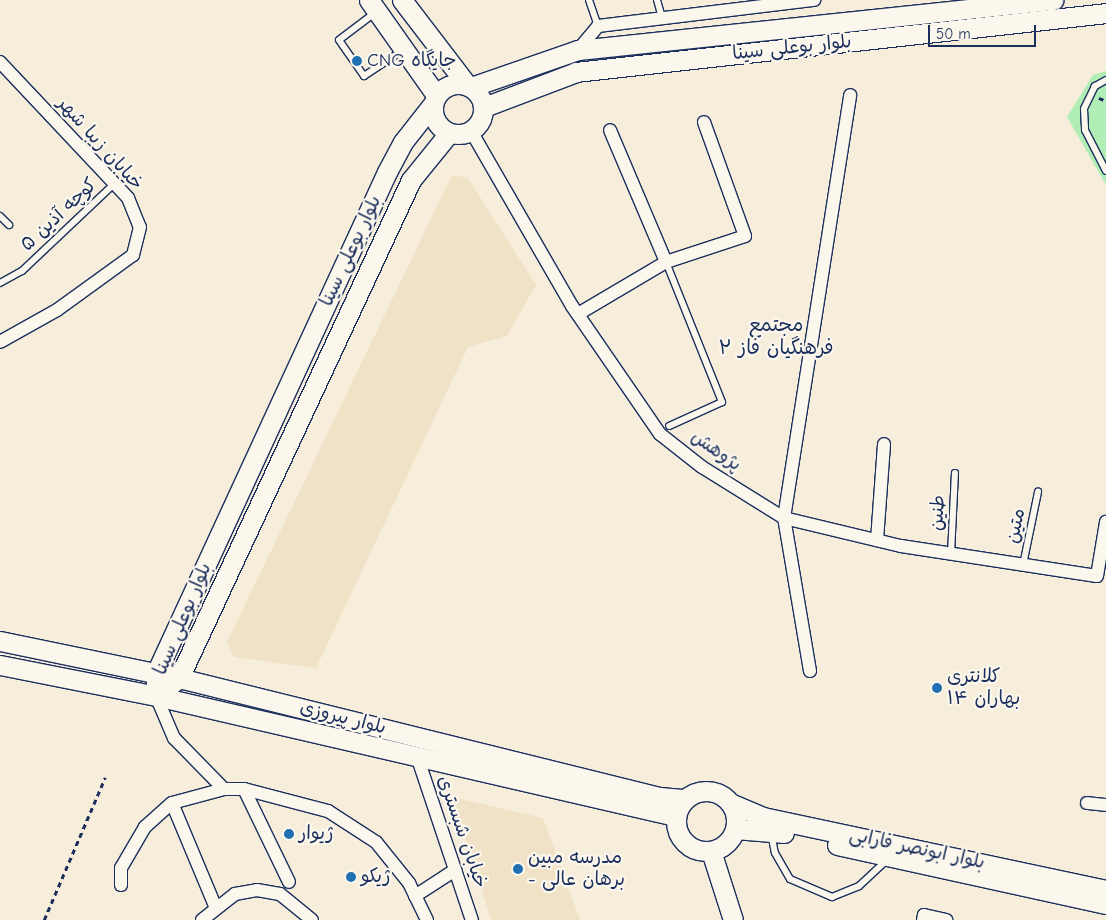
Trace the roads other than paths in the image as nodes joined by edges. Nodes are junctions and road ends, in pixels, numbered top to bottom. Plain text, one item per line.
1 (402, 0) edge
2 (589, 0) edge
3 (657, 0) edge
4 (814, 0) edge
5 (1054, 0) edge
6 (373, 6) edge
7 (1104, 9) edge
8 (662, 17) junction
9 (598, 26) junction
10 (405, 49) junction
11 (578, 50) junction
12 (0, 62) edge
13 (1106, 80) edge
14 (469, 86) junction
15 (850, 95) dead end
16 (434, 100) junction
17 (484, 107) junction
18 (704, 122) dead end
19 (610, 130) dead end
20 (471, 131) junction
21 (449, 133) junction
22 (1106, 171) edge
23 (114, 184) junction
24 (0, 216) edge
25 (8, 225) dead end
26 (666, 262) junction
27 (0, 283) edge
28 (578, 314) junction
29 (0, 342) edge
30 (669, 426) dead end
31 (884, 444) dead end
32 (956, 473) dead end
33 (1038, 492) dead end
34 (784, 518) junction
35 (1106, 522) edge
36 (877, 540) junction
37 (951, 554) junction
38 (1023, 567) junction
39 (0, 641) edge
40 (0, 666) edge
41 (810, 671) dead end
42 (156, 673) junction
43 (179, 678) junction
44 (156, 696) junction
45 (416, 756) junction
46 (224, 789) junction
47 (244, 789) junction
48 (685, 798) junction
49 (172, 803) junction
50 (730, 803) junction
51 (1087, 803) dead end
52 (1106, 805) edge
53 (676, 816) junction
54 (735, 829) junction
55 (770, 830) junction
56 (712, 851) junction
57 (890, 851) junction
58 (455, 870) junction
59 (289, 882) dead end
60 (121, 884) dead end
61 (1106, 890) edge
62 (415, 896) junction
63 (1106, 904) edge
64 (215, 906) junction
65 (202, 920) edge
66 (312, 920) edge
67 (427, 920) edge
68 (472, 920) edge
69 (733, 920) edge
70 (923, 920) edge
71 (946, 920) edge

1 - 14 street
2 - 9 lane
3 - 8 lane
4 - 8 street
5 - 11 street, بلوار بوعلی سینا
6 - 10 street
6 - 10 lane
7 - 17 street, بلوار بوعلی سینا
8 - 9 street
9 - 11 street
10 - 16 street
11 - 14 street, بلوار بوعلی سینا
12 - 23 street, خیابان زیبا شهر
13 - 22 lane
14 - 16 street
14 - 17 street
15 - 34 street
16 - 21 street
16 - 42 street, بلوار بوعلی سینا
17 - 20 street
18 - 26 street
19 - 26 street
20 - 21 street
20 - 28 street, پژوهش
21 - 43 street, بلوار بوعلی سینا
23 - 27 lane, کوچه آذین ۵
23 - 29 street, خیابان زیبا شهر
24 - 25 lane
26 - 28 street
26 - 30 lane
28 - 34 street, پژوهش
31 - 36 street
32 - 37 lane, طنین
33 - 38 lane, متین
34 - 36 street, پژوهش
34 - 41 street
35 - 38 street, پژوهش
36 - 37 street, پژوهش
37 - 38 street, پژوهش
39 - 42 street, بلوار پیروزی
40 - 44 street, بلوار پیروزی
42 - 43 street, بلوار پیروزی
42 - 44 street, بلوار بوعلی سینا
43 - 44 street, بلوار بوعلی سینا
43 - 48 street, بلوار پیروزی
44 - 45 street, بلوار پیروزی
44 - 46 street
45 - 53 street, بلوار پیروزی
45 - 58 street, خیابان شبستری
46 - 47 street
46 - 49 street
47 - 59 street
47 - 62 street
48 - 50 street
48 - 53 street
49 - 60 street
49 - 64 street
50 - 54 street
50 - 57 street, بلوار ابونصر فارابی
51 - 52 street
53 - 56 street
54 - 55 street, بلوار ابونصر فارابی
54 - 56 street
55 - 57 street, بلوار ابونصر فارابی
55 - 57 lane
56 - 69 street
57 - 61 street, بلوار ابونصر فارابی
57 - 63 street, بلوار ابونصر فارابی
58 - 62 street
58 - 68 street, خیابان شبستری
62 - 67 street
64 - 65 street
64 - 66 street
70 - 71 street

